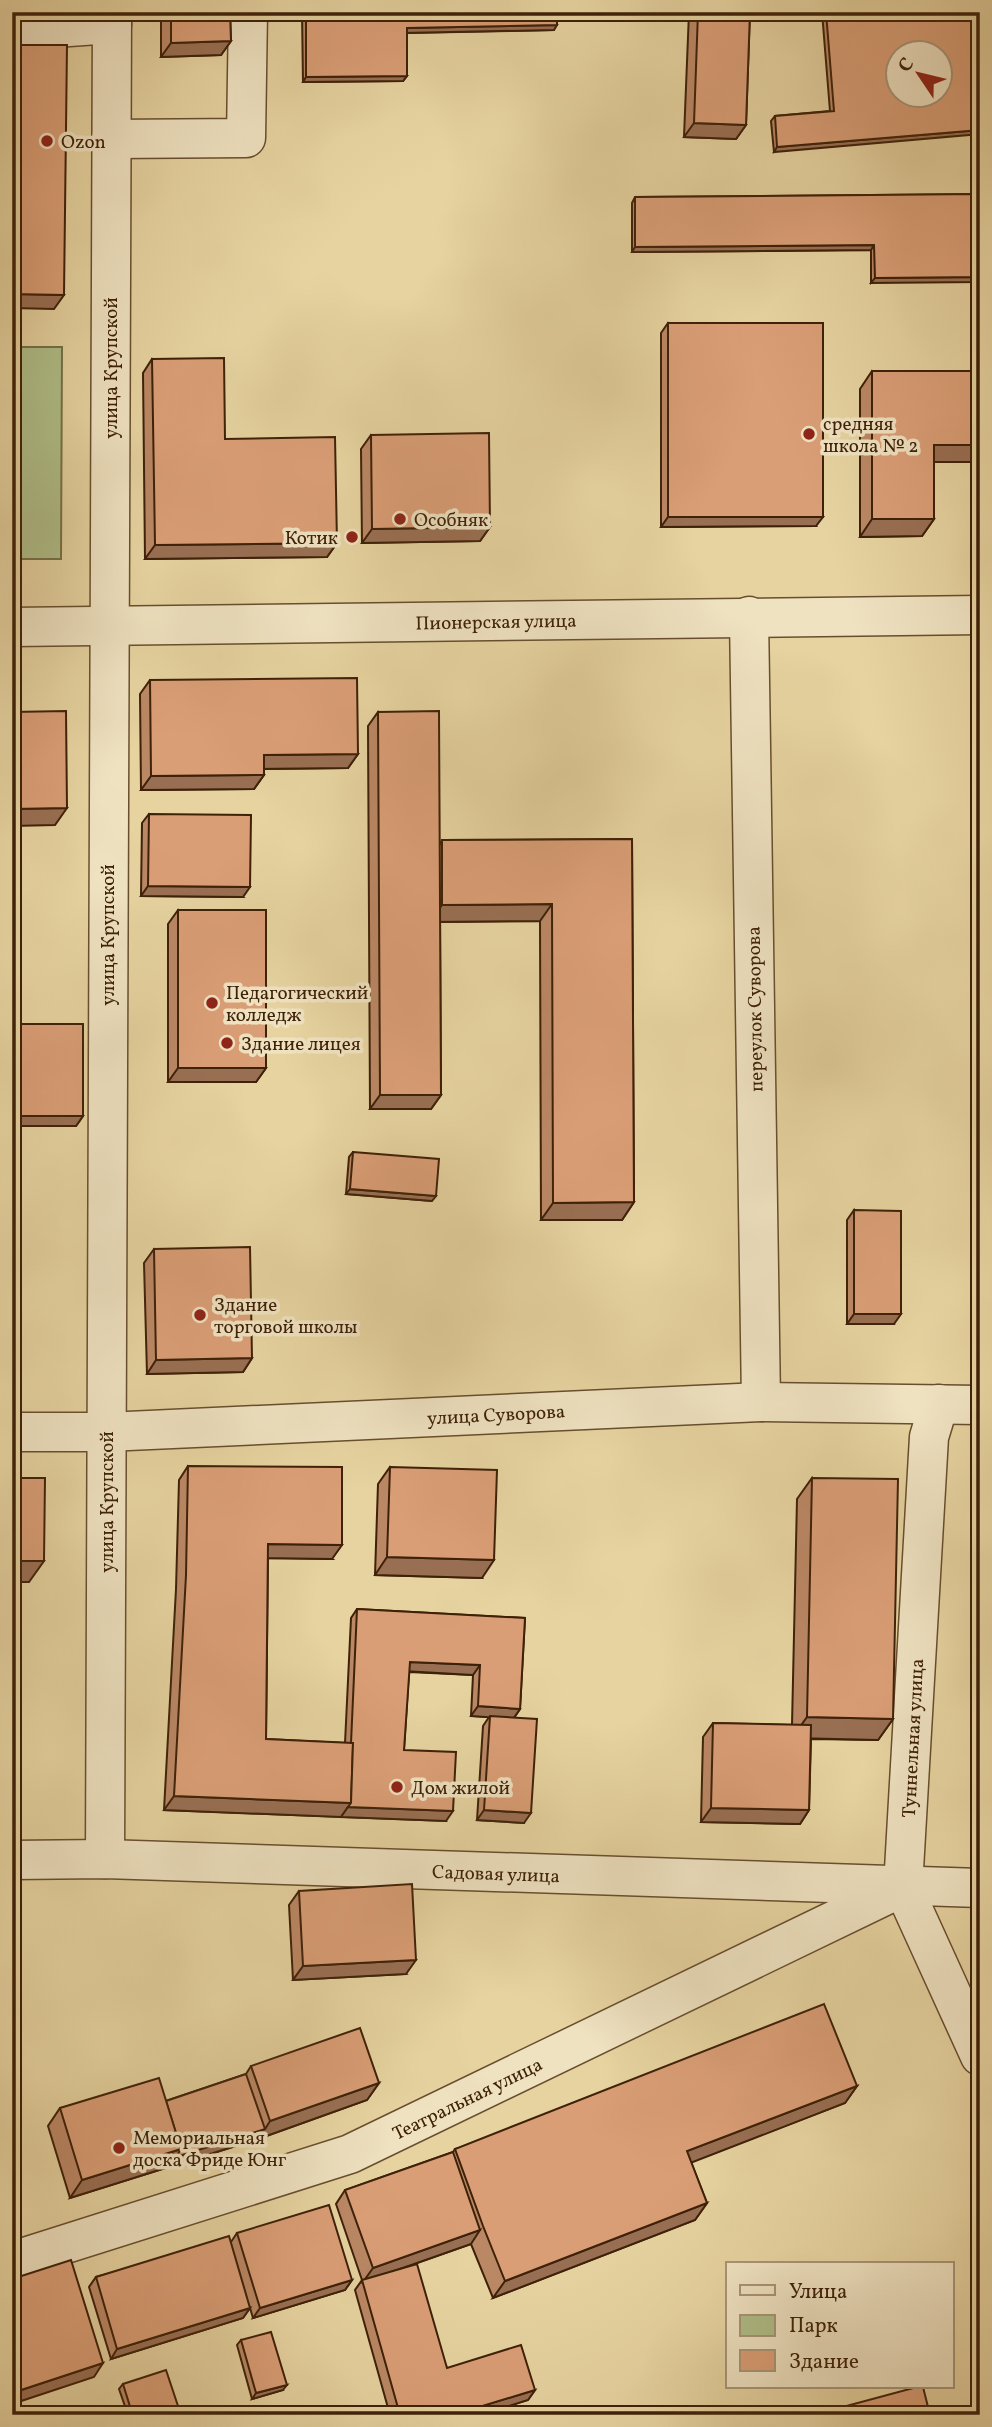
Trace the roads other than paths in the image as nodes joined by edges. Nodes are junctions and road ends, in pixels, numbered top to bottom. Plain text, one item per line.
1 (248, 12) edge
2 (112, 18) edge
3 (12, 31) edge
4 (111, 139) junction
5 (980, 615) edge
6 (749, 616) junction
7 (12, 627) edge
8 (108, 627) junction
9 (761, 1402) junction
10 (939, 1404) junction
11 (980, 1405) edge
12 (12, 1432) edge
13 (106, 1432) junction
14 (105, 1858) junction
15 (12, 1860) edge
16 (903, 1887) junction
17 (980, 1888) edge
18 (980, 2056) edge
19 (12, 2260) edge

1 - 4 street
2 - 3 street
2 - 4 street, улица Крупской
4 - 8 street, улица Крупской
5 - 6 street, Пионерская улица
6 - 8 street, Пионерская улица
6 - 9 street, переулок Суворова
7 - 8 street, Пионерская улица
8 - 13 street, улица Крупской
9 - 10 street, улица Суворова
9 - 13 street, улица Суворова
10 - 11 street, улица Суворова
10 - 16 street, Туннельная улица
12 - 13 street, улица Суворова
13 - 14 street, улица Крупской
14 - 15 street, Садовая улица
14 - 16 street, Садовая улица
16 - 17 street, Садовая улица
16 - 18 street, Туннельная улица
16 - 19 street, Театральная улица

